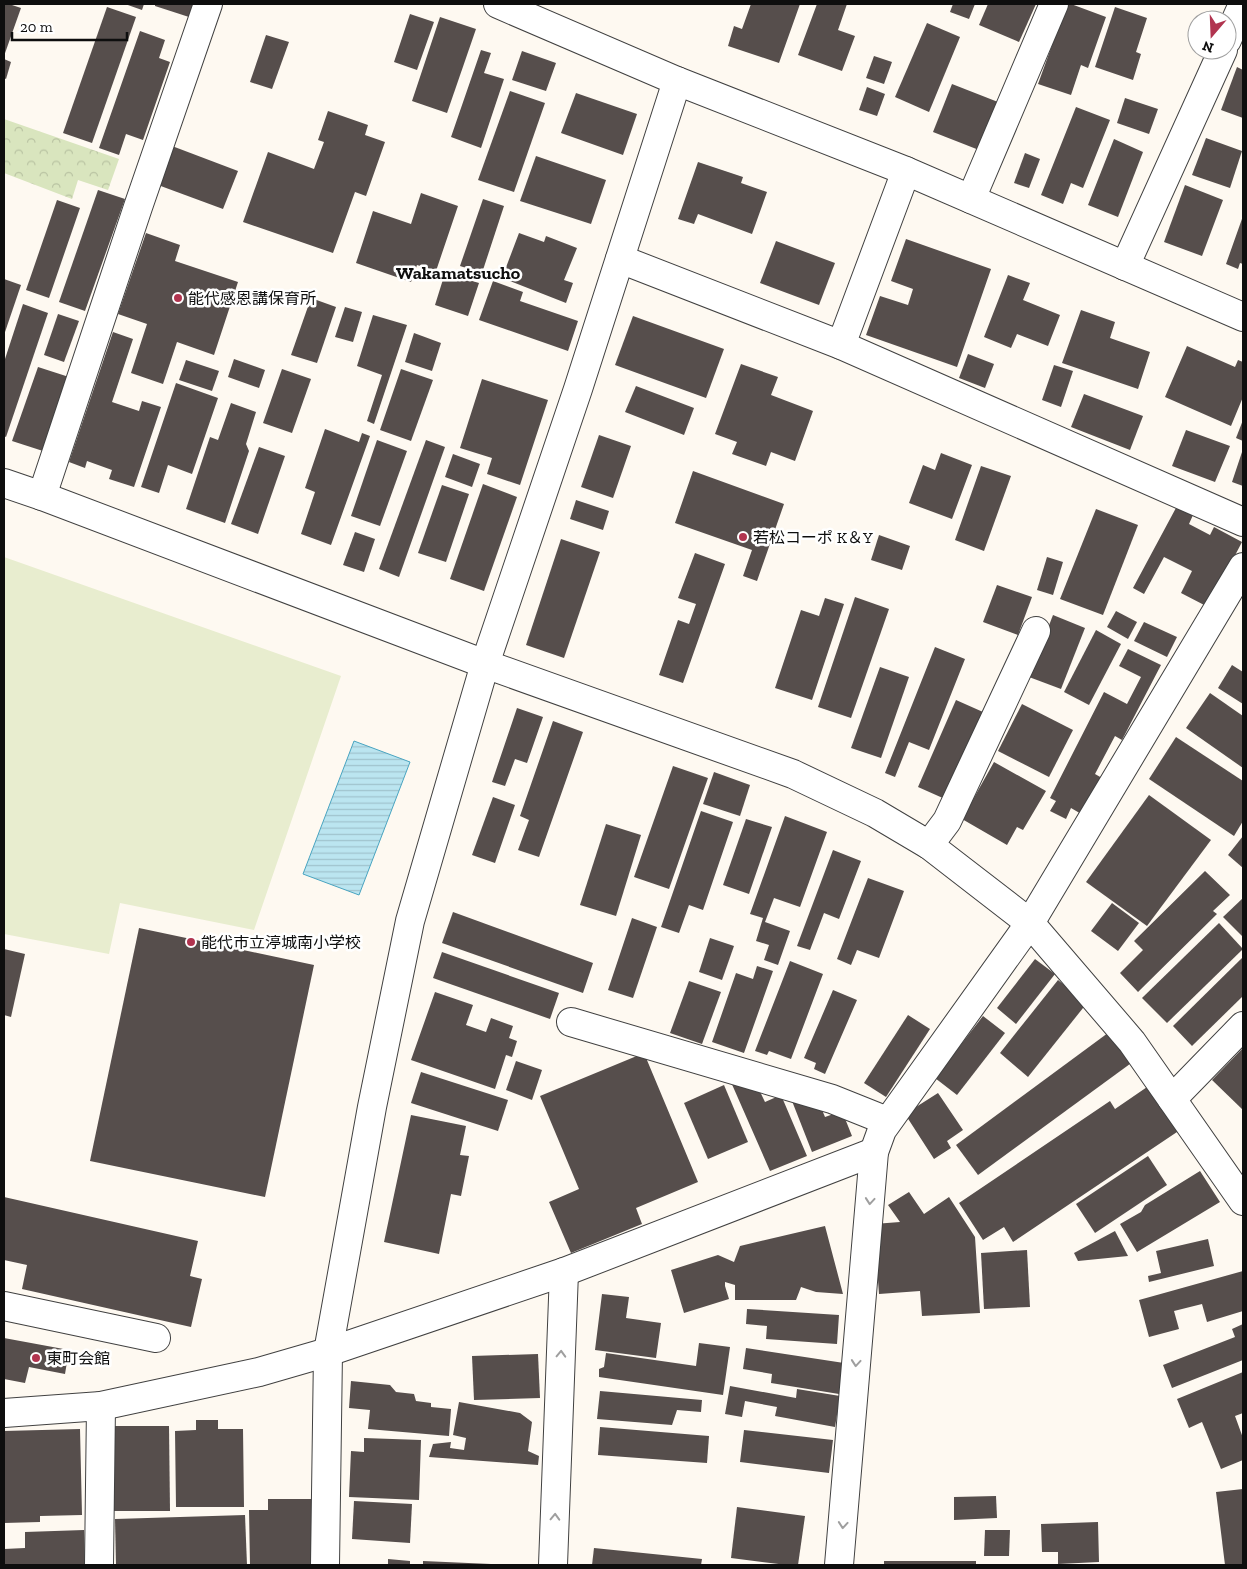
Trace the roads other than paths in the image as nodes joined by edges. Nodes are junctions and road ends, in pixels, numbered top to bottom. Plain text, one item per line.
1 (208, 4) edge
2 (498, 4) edge
3 (1054, 4) edge
4 (1243, 4) edge
5 (1237, 18) edge
6 (1218, 60) edge
7 (677, 82) junction
8 (906, 171) junction
9 (971, 199) junction
10 (620, 259) junction
11 (1125, 266) junction
12 (1243, 317) edge
13 (841, 345) junction
14 (4, 483) edge
15 (42, 496) junction
16 (1243, 522) edge
17 (1243, 567) edge
18 (1036, 631) dead end
19 (485, 664) junction
20 (929, 845) junction
21 (1030, 923) junction
22 (570, 1022) dead end
23 (1243, 1026) edge
24 (1172, 1099) junction
25 (887, 1121) junction
26 (874, 1152) junction
27 (1243, 1201) edge
28 (564, 1272) junction
29 (4, 1306) edge
30 (156, 1338) dead end
31 (328, 1352) junction
32 (101, 1406) junction
33 (4, 1413) edge
34 (100, 1565) edge
35 (325, 1565) edge
36 (554, 1565) edge
37 (840, 1565) edge

1 - 15 street
2 - 7 street
3 - 9 street
4 - 5 street
6 - 11 street
7 - 8 street
7 - 10 street
8 - 9 street
8 - 13 street
9 - 11 street
10 - 13 street
10 - 19 street
11 - 12 street
13 - 16 street
14 - 15 street
15 - 19 street
17 - 21 street
18 - 20 street
19 - 20 street
19 - 31 street
20 - 21 street
21 - 24 street
21 - 25 street
22 - 25 street
23 - 24 street
24 - 27 street
25 - 26 street
26 - 28 street
26 -> 37 street
28 - 31 street
36 -> 28 street
29 - 30 street
31 - 32 street
31 - 35 street
32 - 33 street
32 - 34 street

